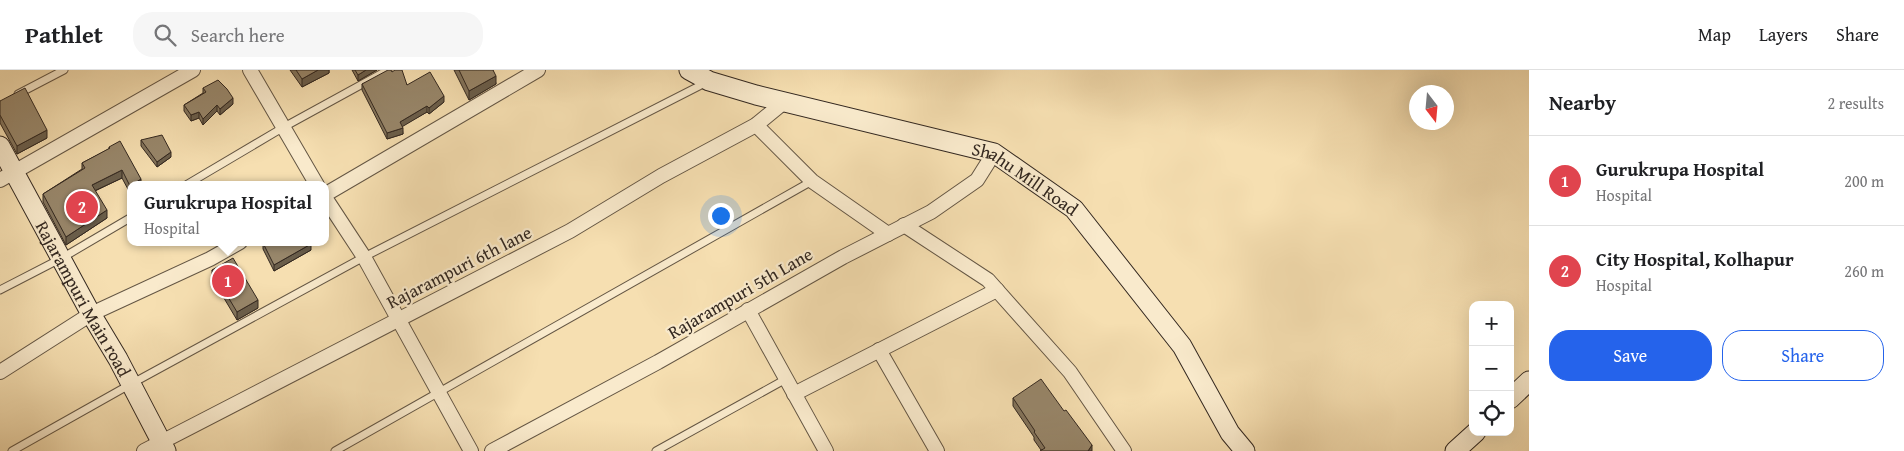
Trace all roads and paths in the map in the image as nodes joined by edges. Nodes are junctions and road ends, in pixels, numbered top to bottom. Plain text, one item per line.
1 (64, 70) edge
2 (193, 70) edge
3 (250, 70) edge
4 (388, 70) edge
5 (538, 70) edge
6 (689, 70) edge
7 (709, 81) junction
8 (8, 100) edge
9 (784, 102) junction
10 (756, 125) junction
11 (284, 127) junction
12 (0, 146) edge
13 (994, 154) junction
14 (7, 176) edge
15 (193, 181) edge
16 (315, 181) edge
17 (812, 182) junction
18 (329, 192) edge
19 (329, 204) edge
20 (127, 220) edge
21 (904, 225) junction
22 (888, 234) junction
23 (233, 246) edge
24 (364, 257) junction
25 (62, 258) junction
26 (0, 290) edge
27 (997, 290) junction
28 (748, 310) junction
29 (91, 314) junction
30 (398, 320) junction
31 (878, 350) junction
32 (0, 372) edge
33 (786, 379) junction
34 (1529, 381) edge
35 (131, 384) junction
36 (439, 393) junction
37 (794, 394) junction
38 (1514, 395) edge
39 (1472, 436) edge
40 (164, 446) edge
41 (821, 449) edge
42 (12, 451) edge
43 (144, 451) edge
44 (335, 451) edge
45 (471, 451) edge
46 (492, 451) edge
47 (656, 451) edge
48 (937, 451) edge
49 (1124, 451) edge
50 (1245, 451) edge
51 (1455, 451) edge

1 - 8 lane
2 - 14 street
3 - 11 street
4 - 11 lane
5 - 18 street
6 - 7 main road, Shahu Mill Road
7 - 9 main road, Shahu Mill Road
7 - 24 lane
9 - 10 street, Rajarampuri 6th lane
9 - 13 main road, Shahu Mill Road
10 - 17 street
10 - 30 street, Rajarampuri 6th lane
11 - 15 lane
11 - 16 street
12 - 14 main road, Rajarampuri Main road
13 - 21 street, Rajarampuri 5th Lane
13 - 50 main road, Shahu Mill Road
14 - 25 main road, Rajarampuri Main road
17 - 22 street
17 - 36 lane
19 - 24 street
20 - 25 lane
21 - 22 street, Rajarampuri 5th Lane
21 - 27 street
22 - 28 street, Rajarampuri 5th Lane
23 - 29 street
24 - 30 street
24 - 35 lane
25 - 26 lane
25 - 29 main road, Rajarampuri Main road
27 - 31 street
27 - 49 street
28 - 33 street
28 - 46 street, Rajarampuri 5th Lane
29 - 32 street
29 - 35 main road, Rajarampuri Main road
30 - 36 street
30 - 40 street, Rajarampuri 6th lane
31 - 37 street
31 - 48 street
33 - 37 street
33 - 47 lane
34 - 38 main road
35 - 40 main road, Rajarampuri Main road
35 - 42 lane
36 - 44 lane
36 - 45 street
37 - 41 street
39 - 51 main road
40 - 43 street, Rajarampuri 6th lane

